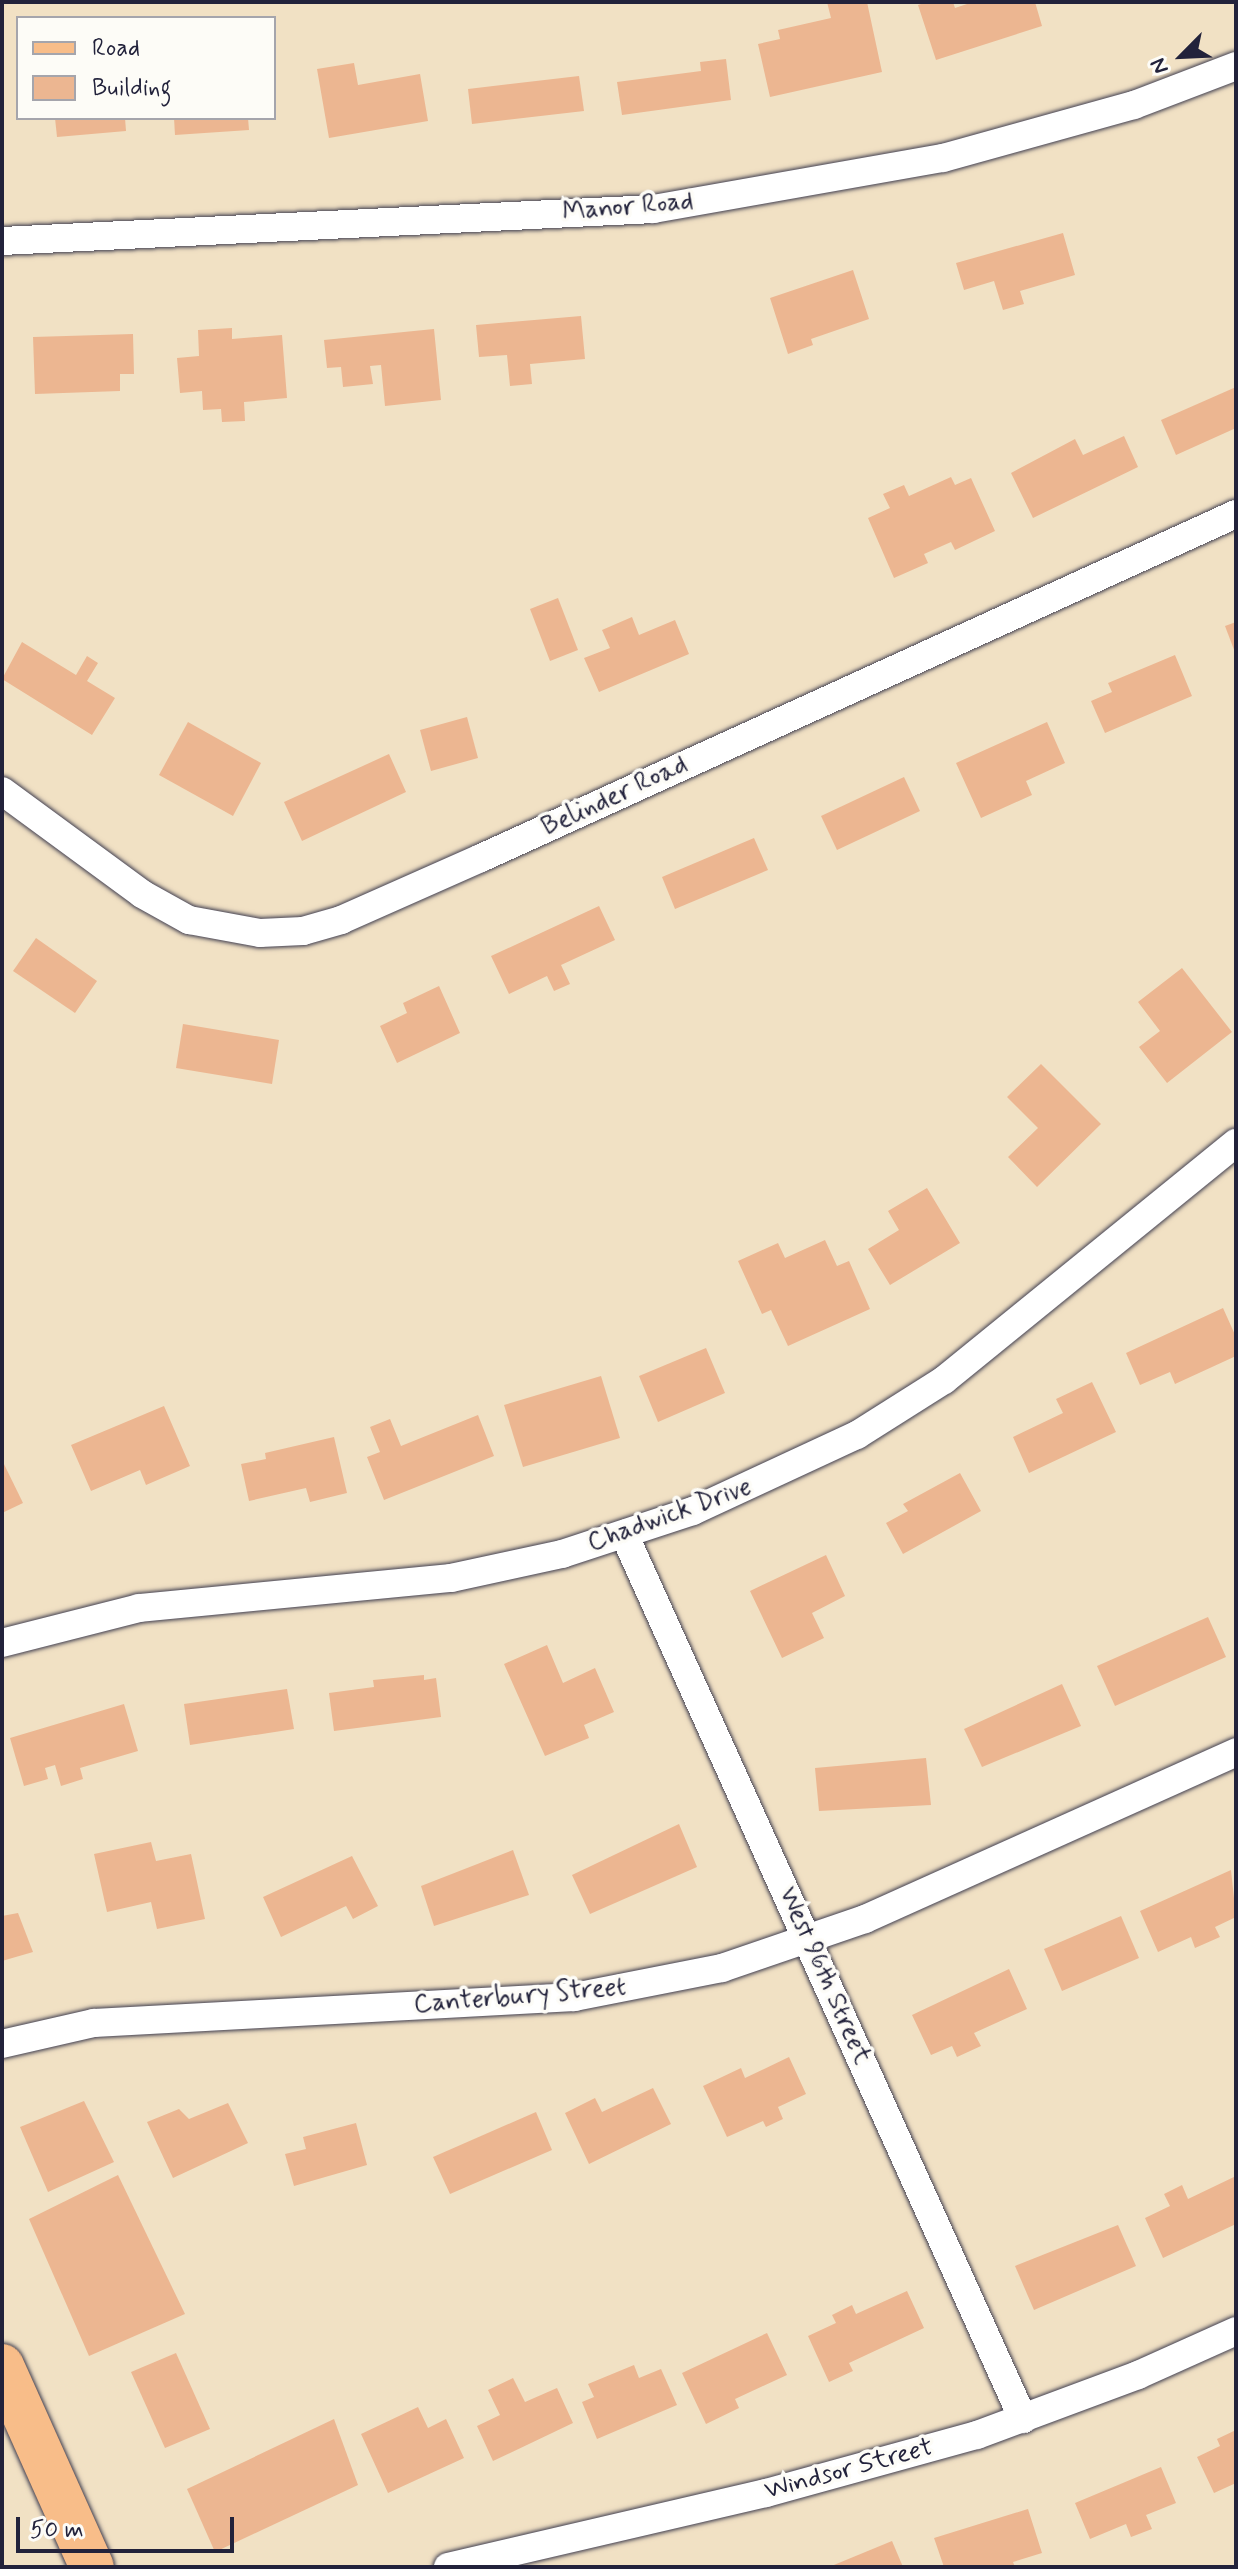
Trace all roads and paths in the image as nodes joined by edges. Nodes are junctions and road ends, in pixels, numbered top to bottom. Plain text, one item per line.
1 (1236, 66) edge
2 (2, 241) edge
3 (1236, 514) edge
4 (2, 791) edge
5 (1236, 1143) edge
6 (624, 1534) junction
7 (2, 1643) edge
8 (1236, 1752) edge
9 (808, 1940) junction
10 (2, 2044) edge
11 (1236, 2331) edge
12 (2, 2366) edge
13 (1023, 2419) junction
14 (92, 2567) edge
15 (448, 2567) edge

1 - 2 street, Manor Road
3 - 4 street, Belinder Road
5 - 6 street, Chadwick Drive
6 - 7 street, Chadwick Drive
6 - 9 street, West 96th Street
8 - 9 street, Canterbury Street
9 - 10 street, Canterbury Street
9 - 13 street, West 96th Street
11 - 13 street, Windsor Street
12 - 14 main road
13 - 15 street, Windsor Street

